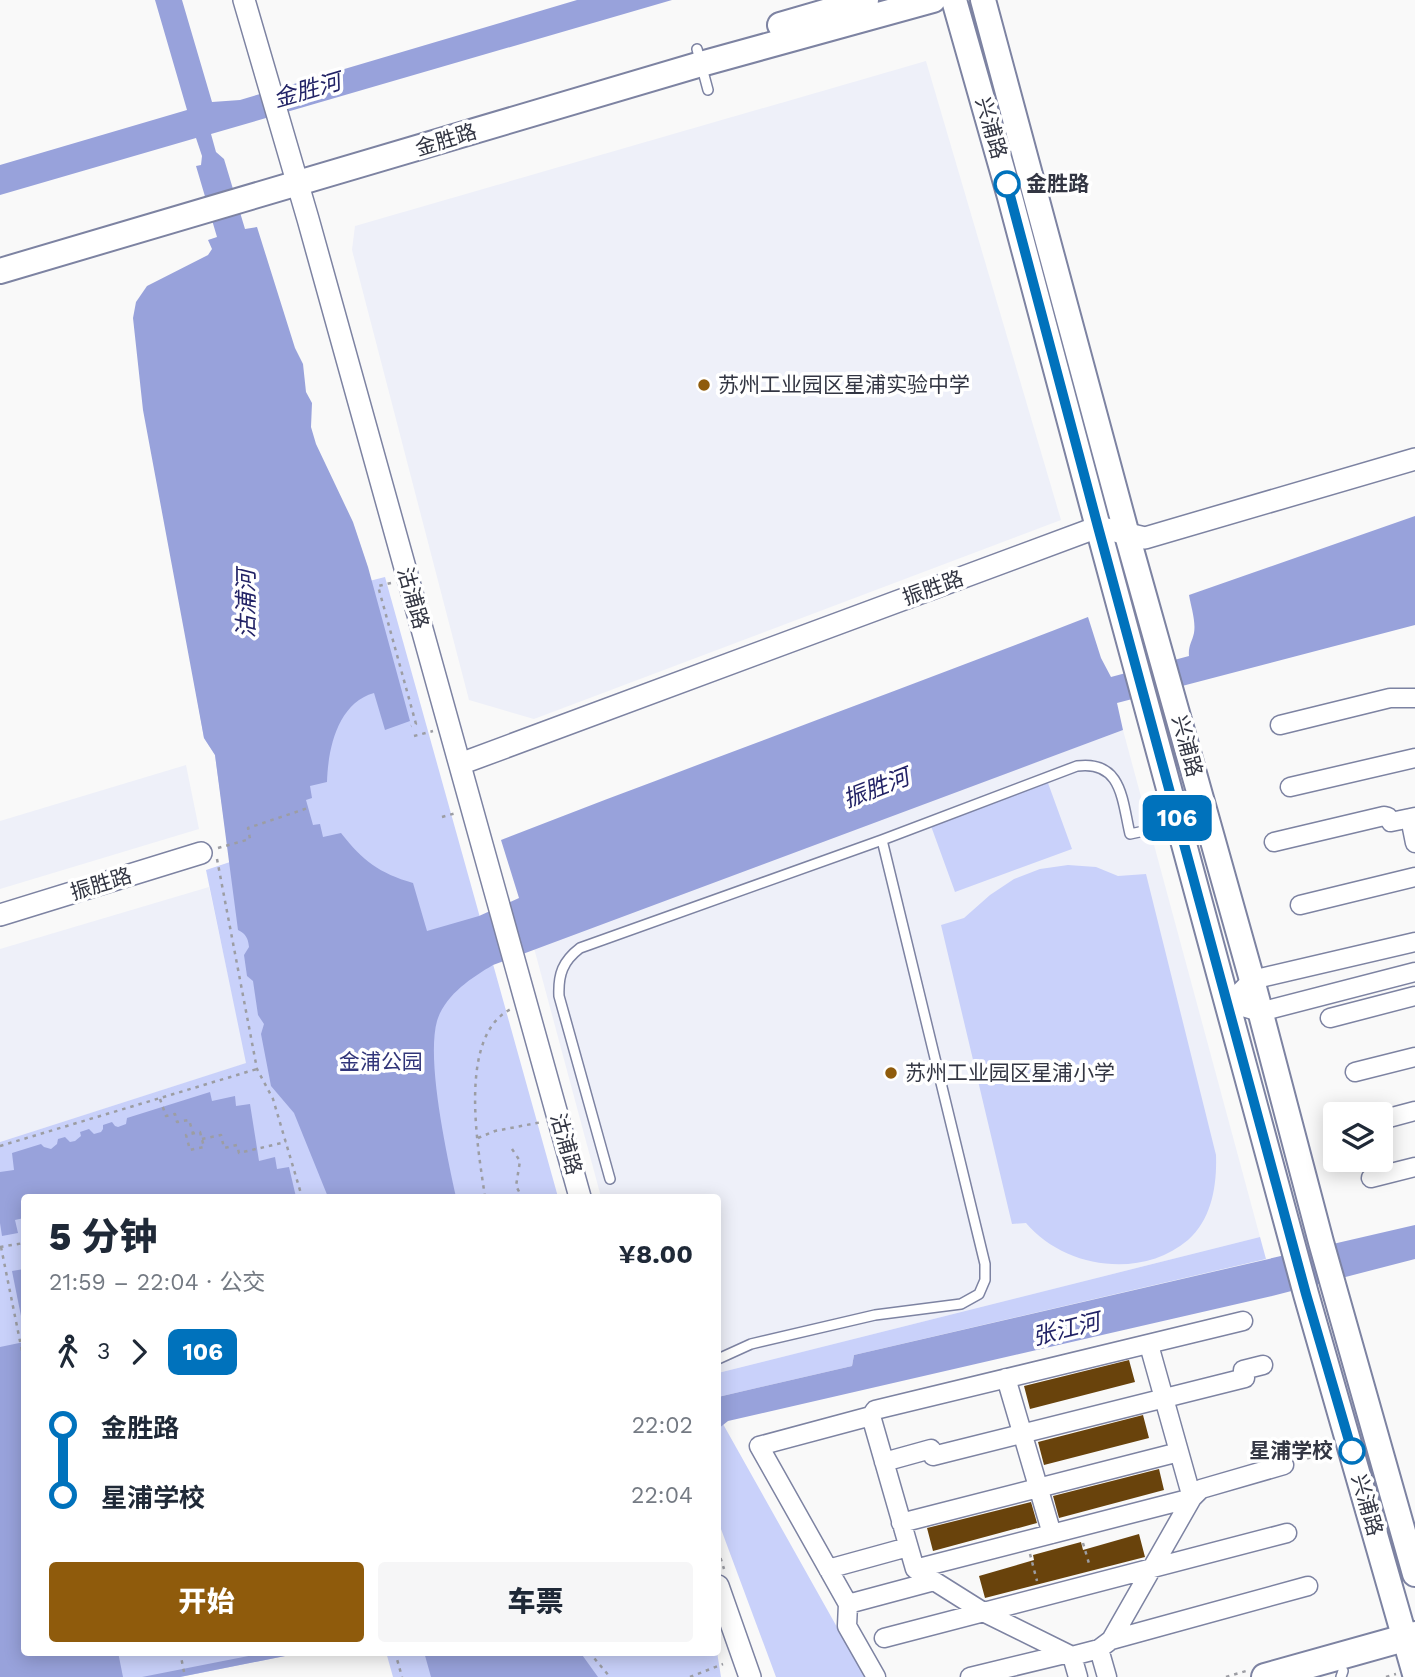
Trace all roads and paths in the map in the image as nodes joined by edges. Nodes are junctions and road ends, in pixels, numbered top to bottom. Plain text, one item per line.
1 (244, 0) edge
2 (866, 0) edge
3 (933, 0) edge
4 (954, 0) edge
5 (983, 0) edge
6 (699, 56) junction
7 (708, 90) dead end
8 (295, 177) junction
9 (195, 205) junction
10 (0, 254) edge
11 (0, 271) edge
12 (1415, 459) edge
13 (1098, 527) junction
14 (1127, 535) junction
15 (391, 583) dead end
16 (1415, 698) edge
17 (1280, 725) dead end
18 (411, 726) dead end
19 (433, 731) dead end
20 (414, 736) dead end
21 (1415, 758) edge
22 (460, 764) junction
23 (1290, 787) dead end
24 (308, 808) dead end
25 (456, 813) dead end
26 (442, 817) dead end
27 (1412, 818) edge
28 (1179, 824) junction
29 (882, 840) junction
30 (1274, 842) dead end
31 (1415, 843) edge
32 (201, 853) dead end
33 (1415, 877) edge
34 (1300, 905) dead end
35 (0, 915) edge
36 (1415, 942) edge
37 (1415, 972) edge
38 (1252, 980) junction
39 (1415, 996) edge
40 (1229, 1003) junction
41 (511, 1009) dead end
42 (1260, 1012) junction
43 (1330, 1018) dead end
44 (1415, 1057) edge
45 (257, 1069) junction
46 (1355, 1072) dead end
47 (160, 1098) junction
48 (1415, 1111) edge
49 (1393, 1117) edge
50 (542, 1122) dead end
51 (193, 1133) junction
52 (478, 1138) junction
53 (202, 1139) junction
54 (286, 1142) junction
55 (0, 1146) edge
56 (512, 1149) dead end
57 (1415, 1167) edge
58 (1371, 1178) dead end
59 (610, 1179) dead end
60 (301, 1194) edge
61 (485, 1194) edge
62 (520, 1194) edge
63 (579, 1194) edge
64 (21, 1244) edge
65 (1, 1247) edge
66 (1243, 1321) dead end
67 (1149, 1345) junction
68 (21, 1347) edge
69 (721, 1358) edge
70 (1263, 1365) dead end
71 (1006, 1378) junction
72 (1164, 1398) junction
73 (871, 1416) junction
74 (1022, 1433) junction
75 (1179, 1452) junction
76 (1326, 1453) dead end
77 (884, 1462) junction
78 (1284, 1465) joint
79 (1039, 1489) junction
80 (1192, 1498) junction
81 (901, 1523) junction
82 (1079, 1527) junction
83 (1287, 1533) dead end
84 (1052, 1534) junction
85 (1027, 1541) junction
86 (908, 1547) junction
87 (828, 1569) junction
88 (915, 1569) junction
89 (1152, 1569) junction
90 (1415, 1574) edge
91 (934, 1581) junction
92 (1094, 1584) junction
93 (1308, 1587) dead end
94 (721, 1595) edge
95 (1042, 1598) junction
96 (848, 1604) junction
97 (985, 1613) junction
98 (884, 1638) dead end
99 (1105, 1645) junction
100 (1412, 1650) edge
101 (1068, 1655) junction
102 (181, 1656) edge
103 (396, 1656) edge
104 (592, 1656) edge
105 (723, 1664) dead end
106 (1335, 1675) edge
107 (185, 1677) edge
108 (402, 1677) edge
109 (610, 1677) edge
110 (690, 1677) edge
111 (750, 1677) edge
112 (876, 1677) edge
113 (970, 1677) edge
114 (1078, 1677) edge
115 (1107, 1677) edge
116 (1265, 1677) edge

1 - 8 street, 沽浦路
2 - 6 main road, 金胜路
3 - 6 main road, 金胜路
4 - 13 main road, 兴浦路
5 - 14 main road, 兴浦路
6 - 7 lane
6 - 8 main road, 金胜路
8 - 9 main road, 金胜路
8 - 22 street, 沽浦路
9 - 10 main road, 金胜路
9 - 11 main road, 金胜路
12 - 14 street
13 - 14 street
13 - 22 street, 振胜路
13 - 28 main road, 兴浦路
14 - 38 main road, 兴浦路
15 - 18 path
16 - 17 street
19 - 20 path
21 - 23 street
22 - 63 street, 沽浦路
24 - 45 path
25 - 26 path
27 - 30 street
27 - 31 street
28 - 29 lane
28 - 40 main road, 兴浦路
29 - 59 lane
29 - 69 lane
32 - 35 street, 振胜路
33 - 34 street
36 - 38 street
37 - 42 street
38 - 40 street
38 - 42 main road, 兴浦路
39 - 43 street
40 - 42 street
40 - 100 main road, 兴浦路
41 - 52 path
42 - 90 main road, 兴浦路
44 - 46 street
45 - 47 path
45 - 54 path
47 - 51 path
47 - 55 path
48 - 49 street
50 - 52 path
51 - 53 path
51 - 53 path
52 - 61 path
53 - 54 path
54 - 60 path
56 - 62 path
57 - 58 street
64 - 65 path
65 - 68 path
66 - 67 street
67 - 71 street
67 - 72 street
70 - 72 street
71 - 73 street
71 - 74 street
72 - 74 street
72 - 75 street
73 - 77 street
73 - 87 street
74 - 77 street
74 - 79 street
75 - 79 street
75 - 80 street
76 - 78 path
77 - 81 street
78 - 80 street
79 - 81 street
79 - 84 street
80 - 82 street
80 - 89 street
81 - 86 street
82 - 84 street
82 - 92 path
83 - 89 street
84 - 85 street
85 - 88 street
85 - 95 path
86 - 87 street
86 - 88 street
87 - 96 street
88 - 91 street
89 - 92 street
89 - 99 street
91 - 96 street
91 - 97 street
92 - 95 street
93 - 99 street
94 - 111 street
95 - 97 street
96 - 112 street
97 - 98 street
97 - 101 street
99 - 101 street
99 - 115 street
100 - 106 main road
100 - 116 main road
101 - 113 street
101 - 114 street
102 - 107 path
103 - 108 path
104 - 109 path
105 - 110 path

